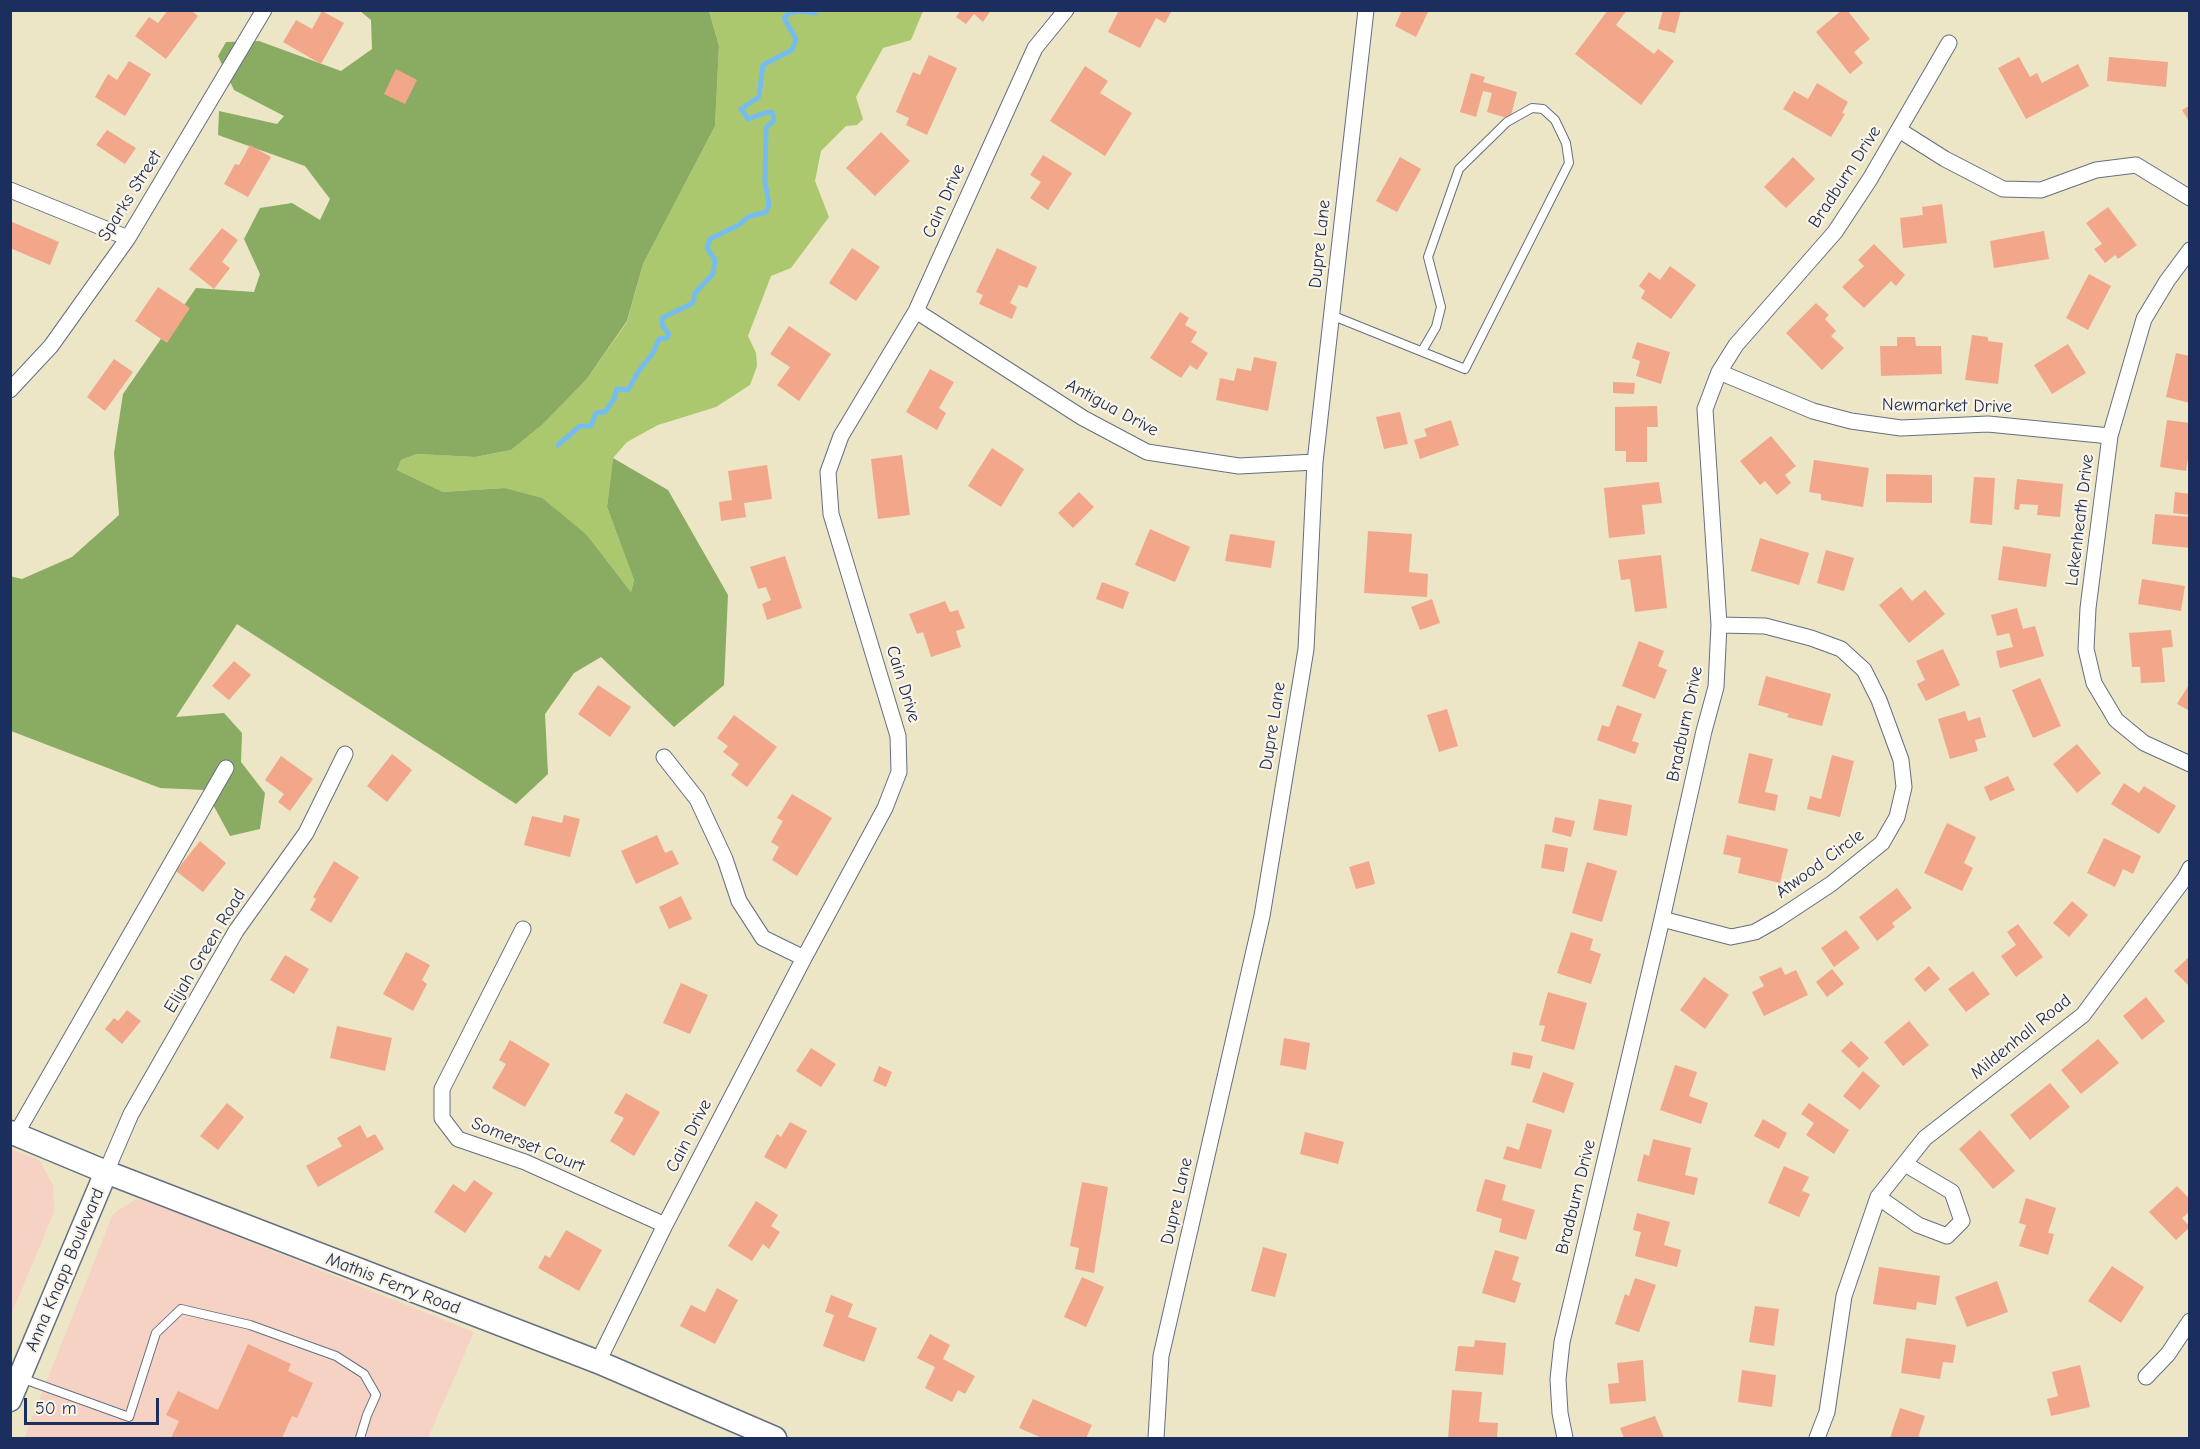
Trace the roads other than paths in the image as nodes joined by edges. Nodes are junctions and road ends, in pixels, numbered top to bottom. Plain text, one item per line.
1 (264, 10) edge
2 (1066, 10) edge
3 (1366, 10) edge
4 (1949, 43) dead end
5 (1899, 130) junction
6 (10, 190) edge
7 (2190, 198) edge
8 (128, 238) junction
9 (2190, 250) edge
10 (916, 312) junction
11 (1332, 315) junction
12 (1422, 351) junction
13 (1719, 372) junction
14 (10, 390) edge
15 (2110, 436) junction
16 (1315, 462) junction
17 (1719, 625) junction
18 (345, 754) dead end
19 (664, 757) dead end
20 (2190, 764) edge
21 (226, 768) dead end
22 (2190, 868) edge
23 (1662, 919) junction
24 (524, 929) dead end
25 (804, 958) junction
26 (13, 1133) edge
27 (1905, 1164) junction
28 (106, 1172) junction
29 (1878, 1197) junction
30 (665, 1225) junction
31 (2190, 1321) edge
32 (598, 1362) junction
33 (20, 1377) junction
34 (2146, 1377) dead end
35 (10, 1400) edge
36 (360, 1438) edge
37 (775, 1438) edge
38 (1156, 1438) edge
39 (1565, 1438) edge
40 (1817, 1438) edge

1 - 8 street, Sparks Street
2 - 10 street, Cain Drive
3 - 11 street, Dupre Lane
4 - 5 street, Bradburn Drive
5 - 7 street
5 - 13 street, Bradburn Drive
6 - 8 street
8 - 14 street, Sparks Street
9 - 15 street, Lakenheath Drive
10 - 16 street, Antigua Drive
10 - 25 street, Cain Drive
11 - 12 lane
11 - 16 street, Dupre Lane
12 - 12 lane
13 - 15 street, Newmarket Drive
13 - 17 street, Bradburn Drive
15 - 20 street, Lakenheath Drive
16 - 38 street, Dupre Lane
17 - 23 street, Bradburn Drive
17 - 23 street, Atwood Circle
18 - 28 street, Elijah Green Road
19 - 25 street
21 - 26 street
22 - 27 street, Mildenhall Road
23 - 39 street, Bradburn Drive
24 - 30 street, Somerset Court
25 - 30 street, Cain Drive
26 - 28 main road, Mathis Ferry Road
27 - 29 street, Mildenhall Road
27 - 29 street
28 - 32 main road, Mathis Ferry Road
28 - 33 main road, Anna Knapp Boulevard
29 - 40 street, Mildenhall Road
30 - 32 street, Cain Drive
31 - 34 street
32 - 37 main road, Mathis Ferry Road
33 - 35 main road, Anna Knapp Boulevard
33 - 36 lane

